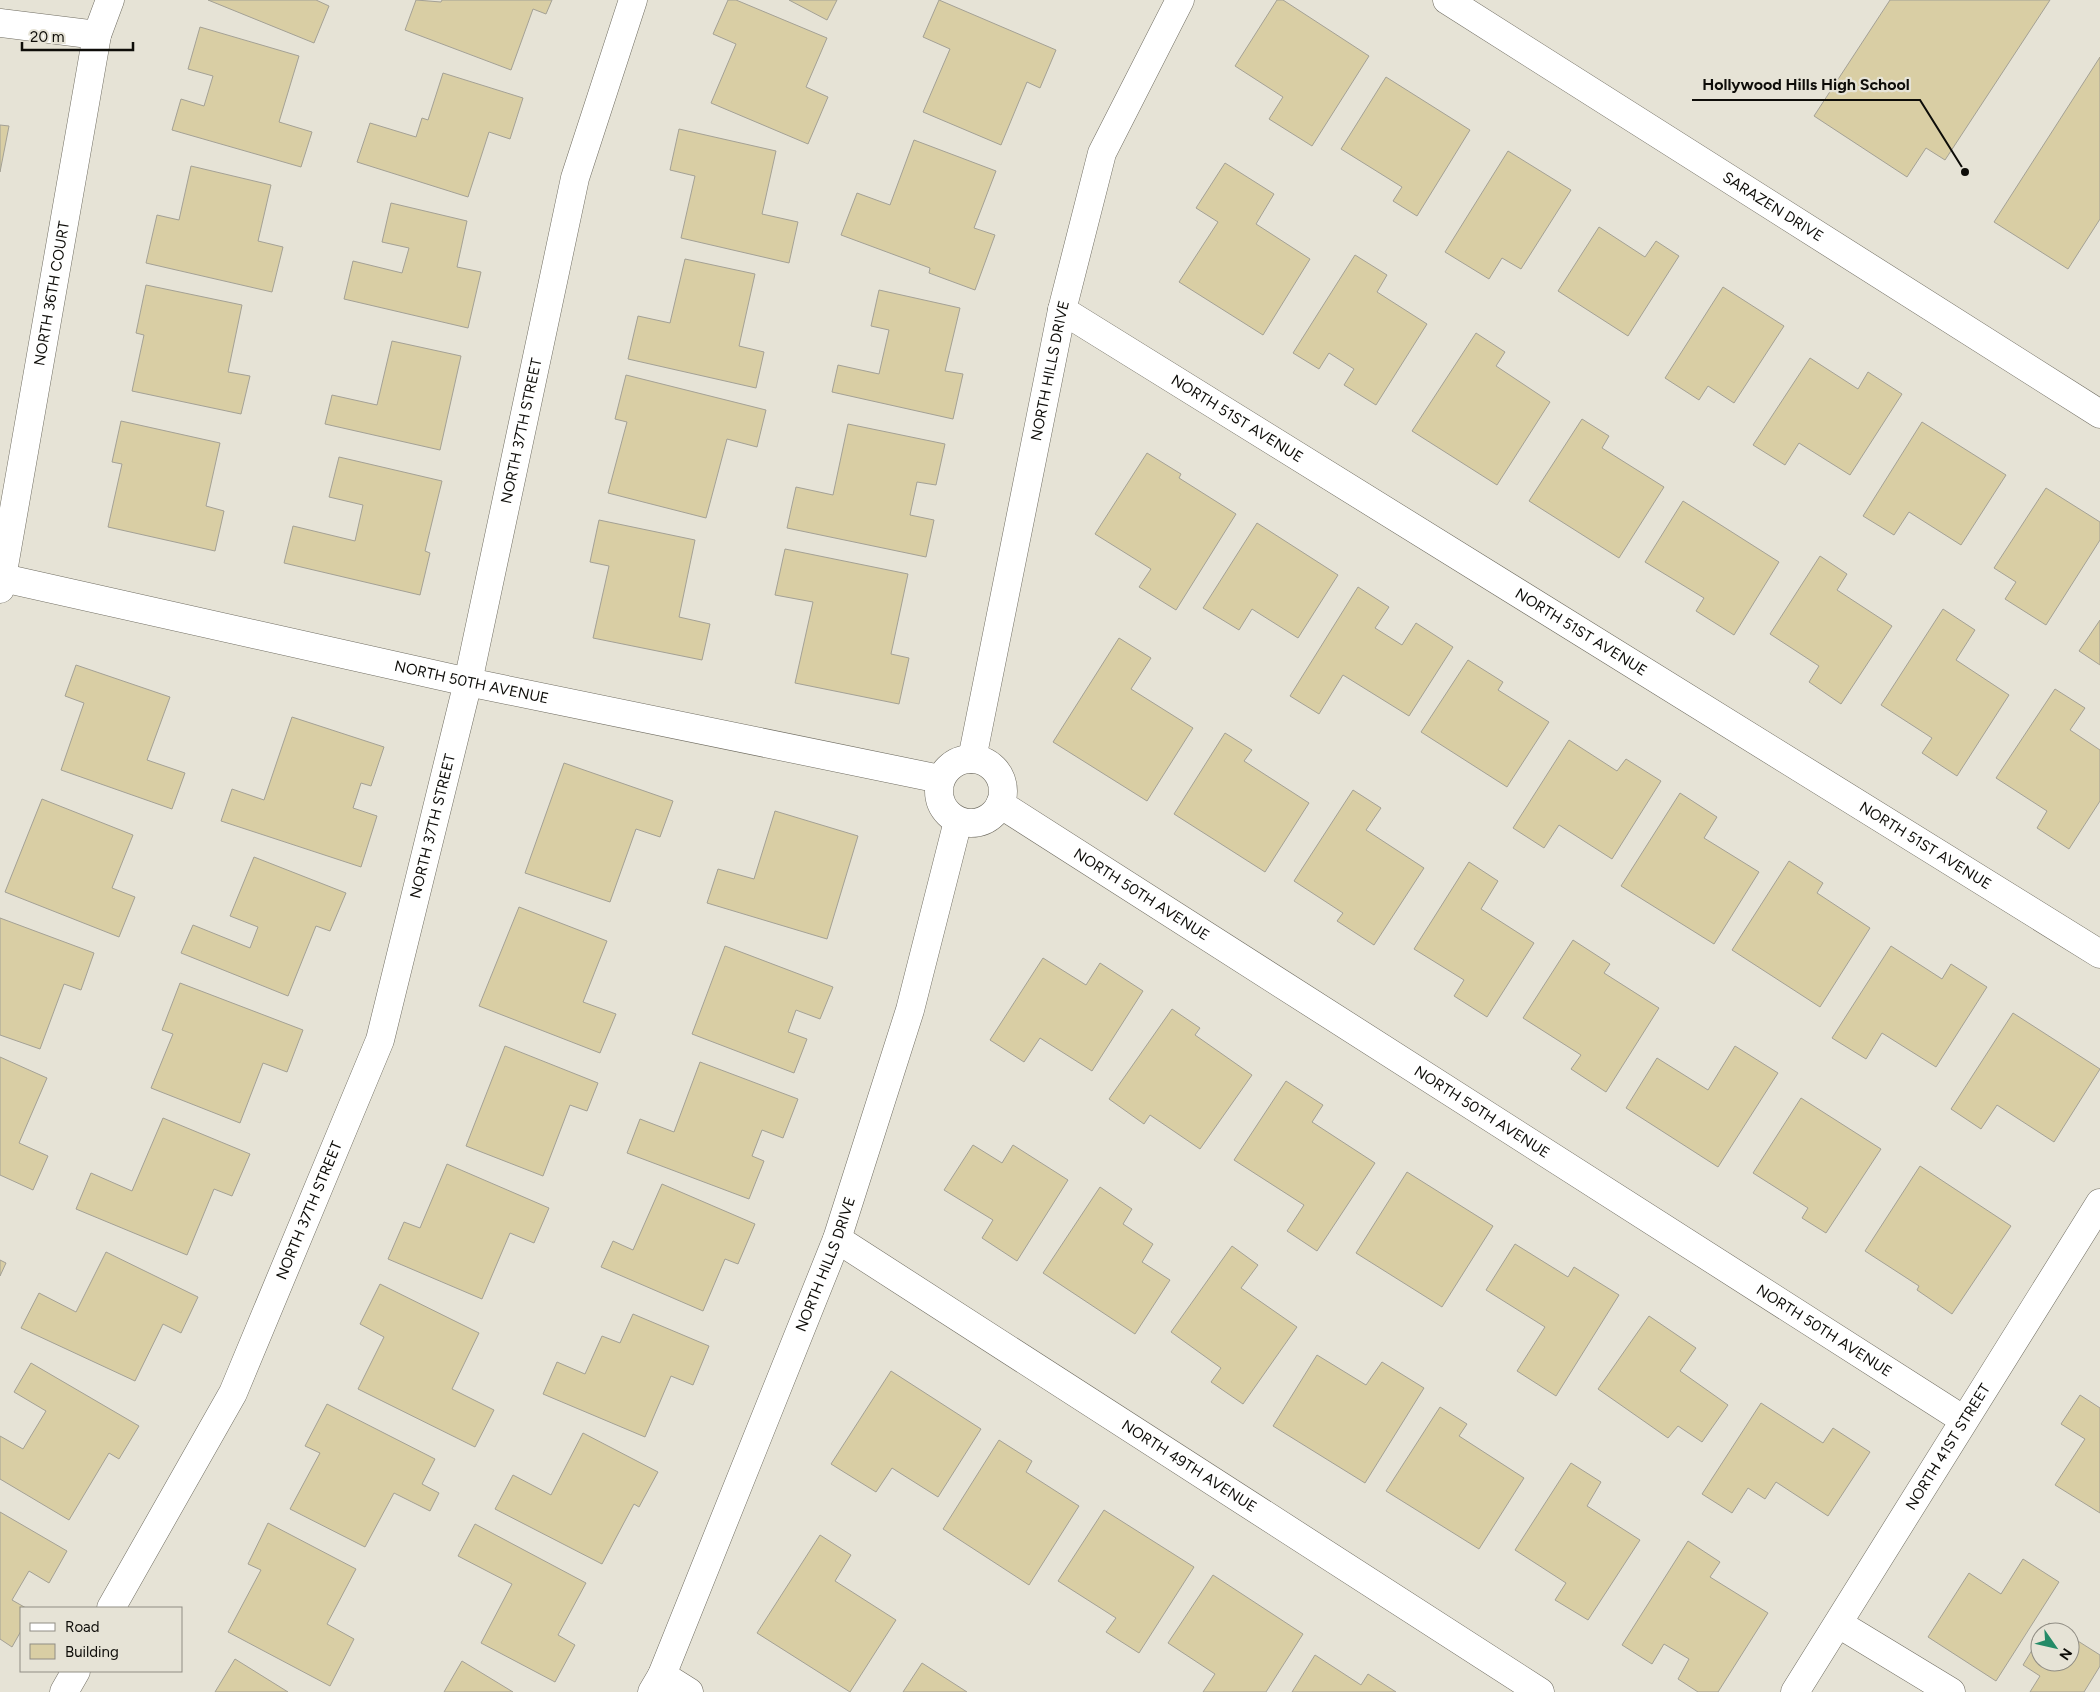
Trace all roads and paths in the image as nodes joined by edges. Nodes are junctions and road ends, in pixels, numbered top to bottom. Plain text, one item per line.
1 (110, 0) edge
2 (633, 0) edge
3 (1180, 0) edge
4 (1447, 0) edge
5 (0, 23) edge
6 (97, 35) junction
7 (1062, 310) junction
8 (2100, 414) edge
9 (2, 584) edge
10 (468, 682) junction
11 (972, 759) junction
12 (940, 779) junction
13 (1000, 804) junction
14 (958, 821) junction
15 (2100, 954) edge
16 (2100, 1203) edge
17 (838, 1239) junction
18 (1964, 1420) junction
19 (112, 1607) edge
20 (1839, 1624) junction
21 (75, 1672) edge
22 (657, 1684) edge
23 (64, 1692) edge
24 (689, 1692) edge
25 (1540, 1692) edge
26 (1795, 1692) edge
27 (1950, 1692) edge

1 - 6 street, NORTH 36TH COURT
2 - 10 street, NORTH 37TH STREET
3 - 7 street, NORTH HILLS DRIVE
4 - 8 street, SARAZEN DRIVE
5 - 6 street
6 - 9 street, NORTH 36TH COURT
7 - 11 street, NORTH HILLS DRIVE
7 - 15 street, NORTH 51ST AVENUE
9 - 10 street, NORTH 50TH AVENUE
10 - 12 street, NORTH 50TH AVENUE
10 - 19 street, NORTH 37TH STREET
11 - 12 street
11 - 13 street
12 - 14 street
13 - 14 street
13 - 18 street, NORTH 50TH AVENUE
14 - 17 street, NORTH HILLS DRIVE
16 - 18 street, NORTH 41ST STREET
17 - 22 street, NORTH HILLS DRIVE
17 - 25 street, NORTH 49TH AVENUE
18 - 20 street, NORTH 41ST STREET
20 - 26 street, NORTH 41ST STREET
20 - 27 street
21 - 23 street
22 - 24 street

